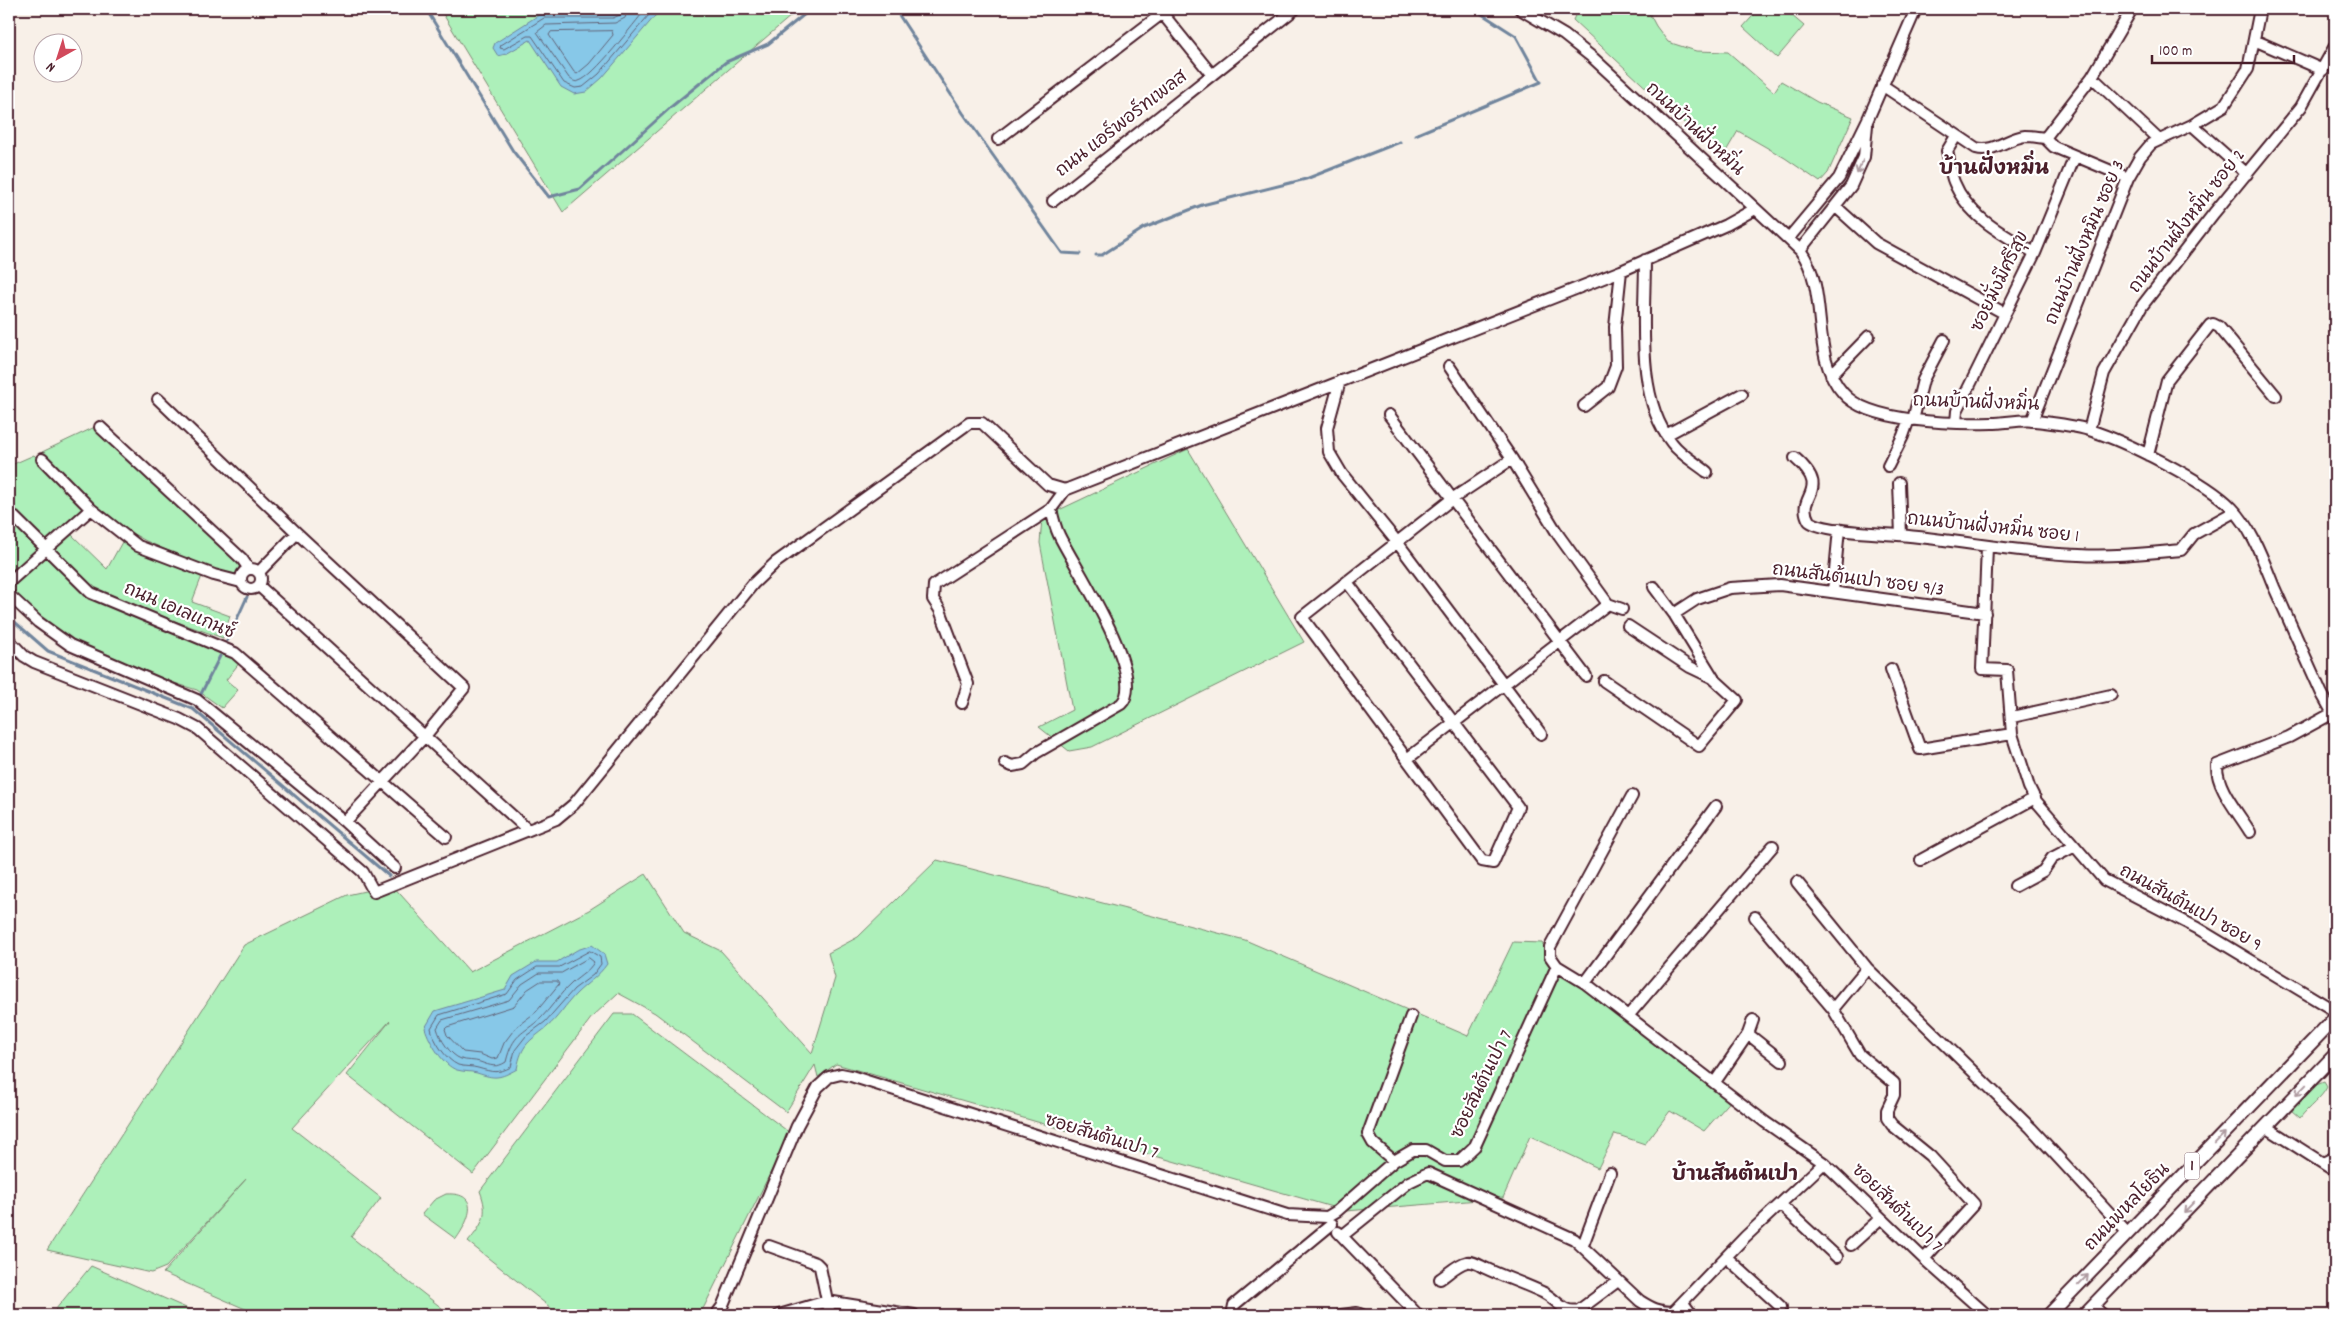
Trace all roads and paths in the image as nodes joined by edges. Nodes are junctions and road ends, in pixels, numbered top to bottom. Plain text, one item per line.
1 (1295, 9) edge
2 (1520, 9) edge
3 (1916, 9) edge
4 (2132, 9) edge
5 (2260, 9) edge
6 (1165, 11) edge
7 (2254, 40) junction
8 (2335, 46) edge
9 (2323, 70) junction
10 (1212, 75) junction
11 (2092, 77) junction
12 (1882, 85) junction
13 (1868, 119) junction
14 (2192, 125) junction
15 (1956, 136) junction
16 (2045, 138) junction
17 (998, 139) dead end
18 (2159, 140) junction
19 (2075, 156) junction
20 (2247, 174) junction
21 (2128, 178) junction
22 (1053, 201) dead end
23 (1835, 206) junction
24 (1755, 209) junction
25 (1788, 239) junction
26 (1800, 250) junction
27 (2035, 254) junction
28 (1645, 260) junction
29 (1621, 271) junction
30 (2004, 313) junction
31 (1870, 336) dead end
32 (1944, 340) dead end
33 (1449, 366) dead end
34 (1831, 375) junction
35 (1340, 381) junction
36 (1742, 394) dead end
37 (2276, 396) dead end
38 (158, 399) dead end
39 (1584, 406) dead end
40 (1389, 415) dead end
41 (1911, 420) junction
42 (2032, 421) junction
43 (1956, 423) junction
44 (100, 427) dead end
45 (2089, 430) junction
46 (1666, 435) junction
47 (2148, 455) junction
48 (1795, 458) dead end
49 (42, 459) dead end
50 (1512, 459) junction
51 (1888, 466) dead end
52 (1707, 472) dead end
53 (1898, 483) dead end
54 (1065, 490) junction
55 (1452, 499) junction
56 (91, 509) junction
57 (1051, 509) junction
58 (9, 512) edge
59 (2234, 512) junction
60 (1839, 529) junction
61 (298, 534) junction
62 (1901, 535) junction
63 (1397, 542) junction
64 (1988, 547) junction
65 (45, 548) junction
66 (254, 571) junction
67 (9, 582) edge
68 (241, 582) junction
69 (1346, 582) junction
70 (259, 586) junction
71 (1654, 587) dead end
72 (1833, 592) junction
73 (9, 595) edge
74 (1608, 604) junction
75 (1622, 609) dead end
76 (1985, 612) junction
77 (1674, 614) junction
78 (1628, 626) dead end
79 (9, 640) edge
80 (1560, 642) junction
81 (1891, 669) dead end
82 (1586, 676) dead end
83 (1714, 678) junction
84 (1604, 681) dead end
85 (1503, 685) junction
86 (2111, 695) dead end
87 (962, 703) dead end
88 (2334, 715) edge
89 (2012, 718) junction
90 (1454, 723) junction
91 (1541, 734) dead end
92 (2012, 734) junction
93 (425, 736) junction
94 (1408, 759) junction
95 (1005, 763) dead end
96 (383, 780) junction
97 (1632, 796) dead end
98 (2035, 798) junction
99 (1716, 806) dead end
100 (345, 822) junction
101 (528, 830) junction
102 (2250, 832) dead end
103 (446, 837) dead end
104 (1773, 846) dead end
105 (2074, 846) junction
106 (1920, 860) dead end
107 (396, 868) dead end
108 (1797, 882) dead end
109 (2015, 886) dead end
110 (1755, 917) dead end
111 (1557, 966) junction
112 (1867, 968) junction
113 (1585, 983) junction
114 (1833, 1009) junction
115 (2335, 1011) edge
116 (1411, 1016) dead end
117 (1628, 1016) junction
118 (2335, 1018) edge
119 (1753, 1020) dead end
120 (1748, 1034) junction
121 (2335, 1055) edge
122 (1782, 1061) dead end
123 (1715, 1082) junction
124 (2266, 1127) junction
125 (2335, 1157) edge
126 (1394, 1161) junction
127 (2323, 1162) junction
128 (1824, 1163) junction
129 (2335, 1171) edge
130 (1610, 1173) dead end
131 (1781, 1205) junction
132 (1880, 1218) junction
133 (1329, 1220) junction
134 (2128, 1233) junction
135 (1342, 1236) junction
136 (1583, 1245) junction
137 (1851, 1245) dead end
138 (769, 1246) dead end
139 (1726, 1257) junction
140 (1837, 1257) dead end
141 (1924, 1259) junction
142 (1440, 1279) dead end
143 (1618, 1281) junction
144 (827, 1301) junction
145 (2093, 1306) junction
146 (1781, 1307) dead end
147 (1688, 1311) edge
148 (716, 1315) edge
149 (779, 1315) edge
150 (830, 1315) edge
151 (914, 1315) edge
152 (1232, 1315) edge
153 (1341, 1315) edge
154 (1362, 1315) edge
155 (1418, 1315) edge
156 (1987, 1315) edge
157 (2049, 1315) edge
158 (2084, 1315) edge
159 (2103, 1315) edge

1 - 10 street, ถนน แอร์พอร์ทเพลส
2 - 24 street, ถนนบ้านฝั่งหมิ่น
3 - 12 street
4 - 11 street
5 - 7 street, ถนนบ้านฝั่งหมิน ซอย 3
6 - 10 street, ถนน แอร์พอร์ทเพลส
6 - 17 street, ถนน แอร์พอร์ทเพลส
7 - 9 street
7 - 14 street, ถนนบ้านฝั่งหมิน ซอย 3
8 - 9 street, ถนนบ้านฝั่งหมิ่น ซอย 2
9 - 20 street, ถนนบ้านฝั่งหมิ่น ซอย 2
10 - 22 street, ถนน แอร์พอร์ทเพลส
11 - 16 street
11 - 18 street
12 - 13 street
12 - 15 street
13 -> 23 street
13 - 25 street
14 - 18 street, ถนนบ้านฝั่งหมิน ซอย 3
14 - 20 street
15 - 16 street
15 - 27 street
16 - 19 street
18 - 21 street, ถนนบ้านฝั่งหมิน ซอย 3
19 - 21 street
19 - 27 street, ซอยมั่งมีศรีสุข
20 - 45 street, ถนนบ้านฝั่งหมิ่น ซอย 2
21 - 42 street, ถนนบ้านฝั่งหมิน ซอย 3
23 - 26 street
23 - 30 street
24 - 25 street, ถนนบ้านฝั่งหมิ่น
24 - 28 street
25 - 26 street, ถนนบ้านฝั่งหมิ่น
26 - 34 street, ถนนบ้านฝั่งหมิ่น
27 - 30 street, ซอยมั่งมีศรีสุข
28 - 29 street
28 - 46 street
29 - 35 street
29 - 39 street
30 - 43 street, ซอยมั่งมีศรีสุข
31 - 34 street
32 - 41 street
33 - 50 street
34 - 41 street, ถนนบ้านฝั่งหมิ่น
35 - 54 street
35 - 63 street
36 - 46 street
37 - 47 street
38 - 61 street
40 - 55 street
41 - 43 street, ถนนบ้านฝั่งหมิ่น
41 - 51 street
42 - 43 street, ถนนบ้านฝั่งหมิ่น
42 - 45 street, ถนนบ้านฝั่งหมิ่น
44 - 66 street
45 - 47 street, ถนนบ้านฝั่งหมิ่น
46 - 52 street
47 - 59 street, ถนนบ้านฝั่งหมิ่น
48 - 60 street, ถนนบ้านฝั่งหมิ่น ซอย 1
49 - 56 street
50 - 55 street
50 - 74 street
53 - 62 street
54 - 57 street
54 - 101 street
55 - 63 street
55 - 80 street
56 - 65 street
56 - 68 street
57 - 87 street
57 - 95 street
58 - 65 street, ถนน เอเลแกนซ์
59 - 64 street, ถนนบ้านฝั่งหมิ่น ซอย 1
59 - 88 street, ถนนบ้านฝั่งหมิ่น
60 - 62 street, ถนนบ้านฝั่งหมิ่น ซอย 1
60 - 72 street
61 - 66 street
61 - 93 street
62 - 64 street, ถนนบ้านฝั่งหมิ่น ซอย 1
63 - 69 street
63 - 85 street
64 - 76 street, ถนนสันต้นเปา ซอย 9
65 - 67 street
65 - 96 street, ถนน เอเลแกนซ์
66 - 68 street
66 - 70 street
68 - 70 street
69 - 90 street
69 - 94 street
70 - 93 street
71 - 77 street
72 - 76 street, ถนนสันต้นเปา ซอย 9/3
72 - 77 street, ถนนสันต้นเปา ซอย 9/3
73 - 100 street
74 - 75 street
74 - 80 street
76 - 89 street, ถนนสันต้นเปา ซอย 9
77 - 83 street
78 - 83 street
79 - 101 street
80 - 82 street
80 - 85 street
81 - 92 street
83 - 84 street
85 - 90 street
85 - 91 street
86 - 89 street
88 - 102 street
89 - 92 street, ถนนสันต้นเปา ซอย 9
90 - 94 street
90 - 94 street
92 - 98 street, ถนนสันต้นเปา ซอย 9
93 - 96 street
93 - 101 street
96 - 100 street
96 - 103 street, ถนน เอเลแกนซ์
97 - 111 street
98 - 105 street, ถนนสันต้นเปา ซอย 9
98 - 106 street
99 - 113 street
100 - 107 street
104 - 117 street
105 - 109 street
105 - 115 street, ถนนสันต้นเปา ซอย 9
108 - 112 street
110 - 114 street
111 - 113 street, ซอยสันต้นเปา 7
111 - 126 street, ซอยสันต้นเปา 7
112 - 114 street
112 - 134 street
113 - 117 street, ซอยสันต้นเปา 7
114 - 141 street
116 - 126 street
117 - 123 street, ซอยสันต้นเปา 7
134 -> 118 main road, ถนนพหลโยธิน / 1
119 - 120 street
120 - 122 street
120 - 123 street
121 -> 124 main road, 1
123 - 128 street, ซอยสันต้นเปา 7
124 - 127 street
124 -> 145 main road, 1
125 - 127 street
126 - 133 street, ซอยสันต้นเปา 7
127 - 129 street
128 - 131 street
128 - 132 street, ซอยสันต้นเปา 7
130 - 136 street
131 - 139 street
131 - 140 street
132 - 137 street
132 - 141 street, ซอยสันต้นเปา 7
133 - 135 street
133 - 148 street, ซอยสันต้นเปา 7
133 - 152 street
157 -> 134 main road, ถนนพหลโยธิน / 1
135 - 136 street
135 - 155 street
136 - 143 street
138 - 144 street
139 - 146 street
139 - 147 street
141 - 156 street, ซอยสันต้นเปา 7
142 - 143 street
143 - 147 street
144 - 149 street
144 - 150 street
144 - 151 street
145 - 158 main road, 1
145 - 159 street
153 - 154 street

